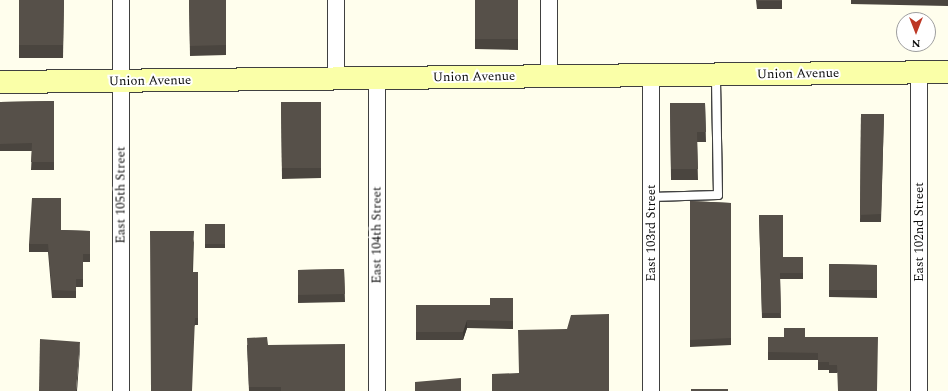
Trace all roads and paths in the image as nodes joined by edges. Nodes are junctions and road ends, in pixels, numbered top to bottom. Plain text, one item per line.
1 (121, 0) edge
2 (336, 0) edge
3 (549, 0) edge
4 (919, 72) junction
5 (948, 72) edge
6 (716, 74) junction
7 (651, 75) junction
8 (549, 77) junction
9 (377, 78) junction
10 (336, 79) junction
11 (121, 81) junction
12 (0, 82) edge
13 (651, 197) junction
14 (121, 391) edge
15 (377, 391) edge
16 (651, 391) edge
17 (919, 391) edge

1 - 11 street, East 105th Street
2 - 10 street
3 - 8 street
4 - 5 main road, Union Avenue
4 - 6 main road, Union Avenue
4 - 17 street, East 102nd Street
6 - 7 main road, Union Avenue
6 - 13 lane
7 - 8 main road, Union Avenue
7 - 13 street, East 103rd Street
8 - 9 main road, Union Avenue
9 - 10 main road, Union Avenue
9 - 15 street, East 104th Street
10 - 11 main road, Union Avenue
11 - 12 main road, Union Avenue
11 - 14 street, East 105th Street
13 - 16 street, East 103rd Street

